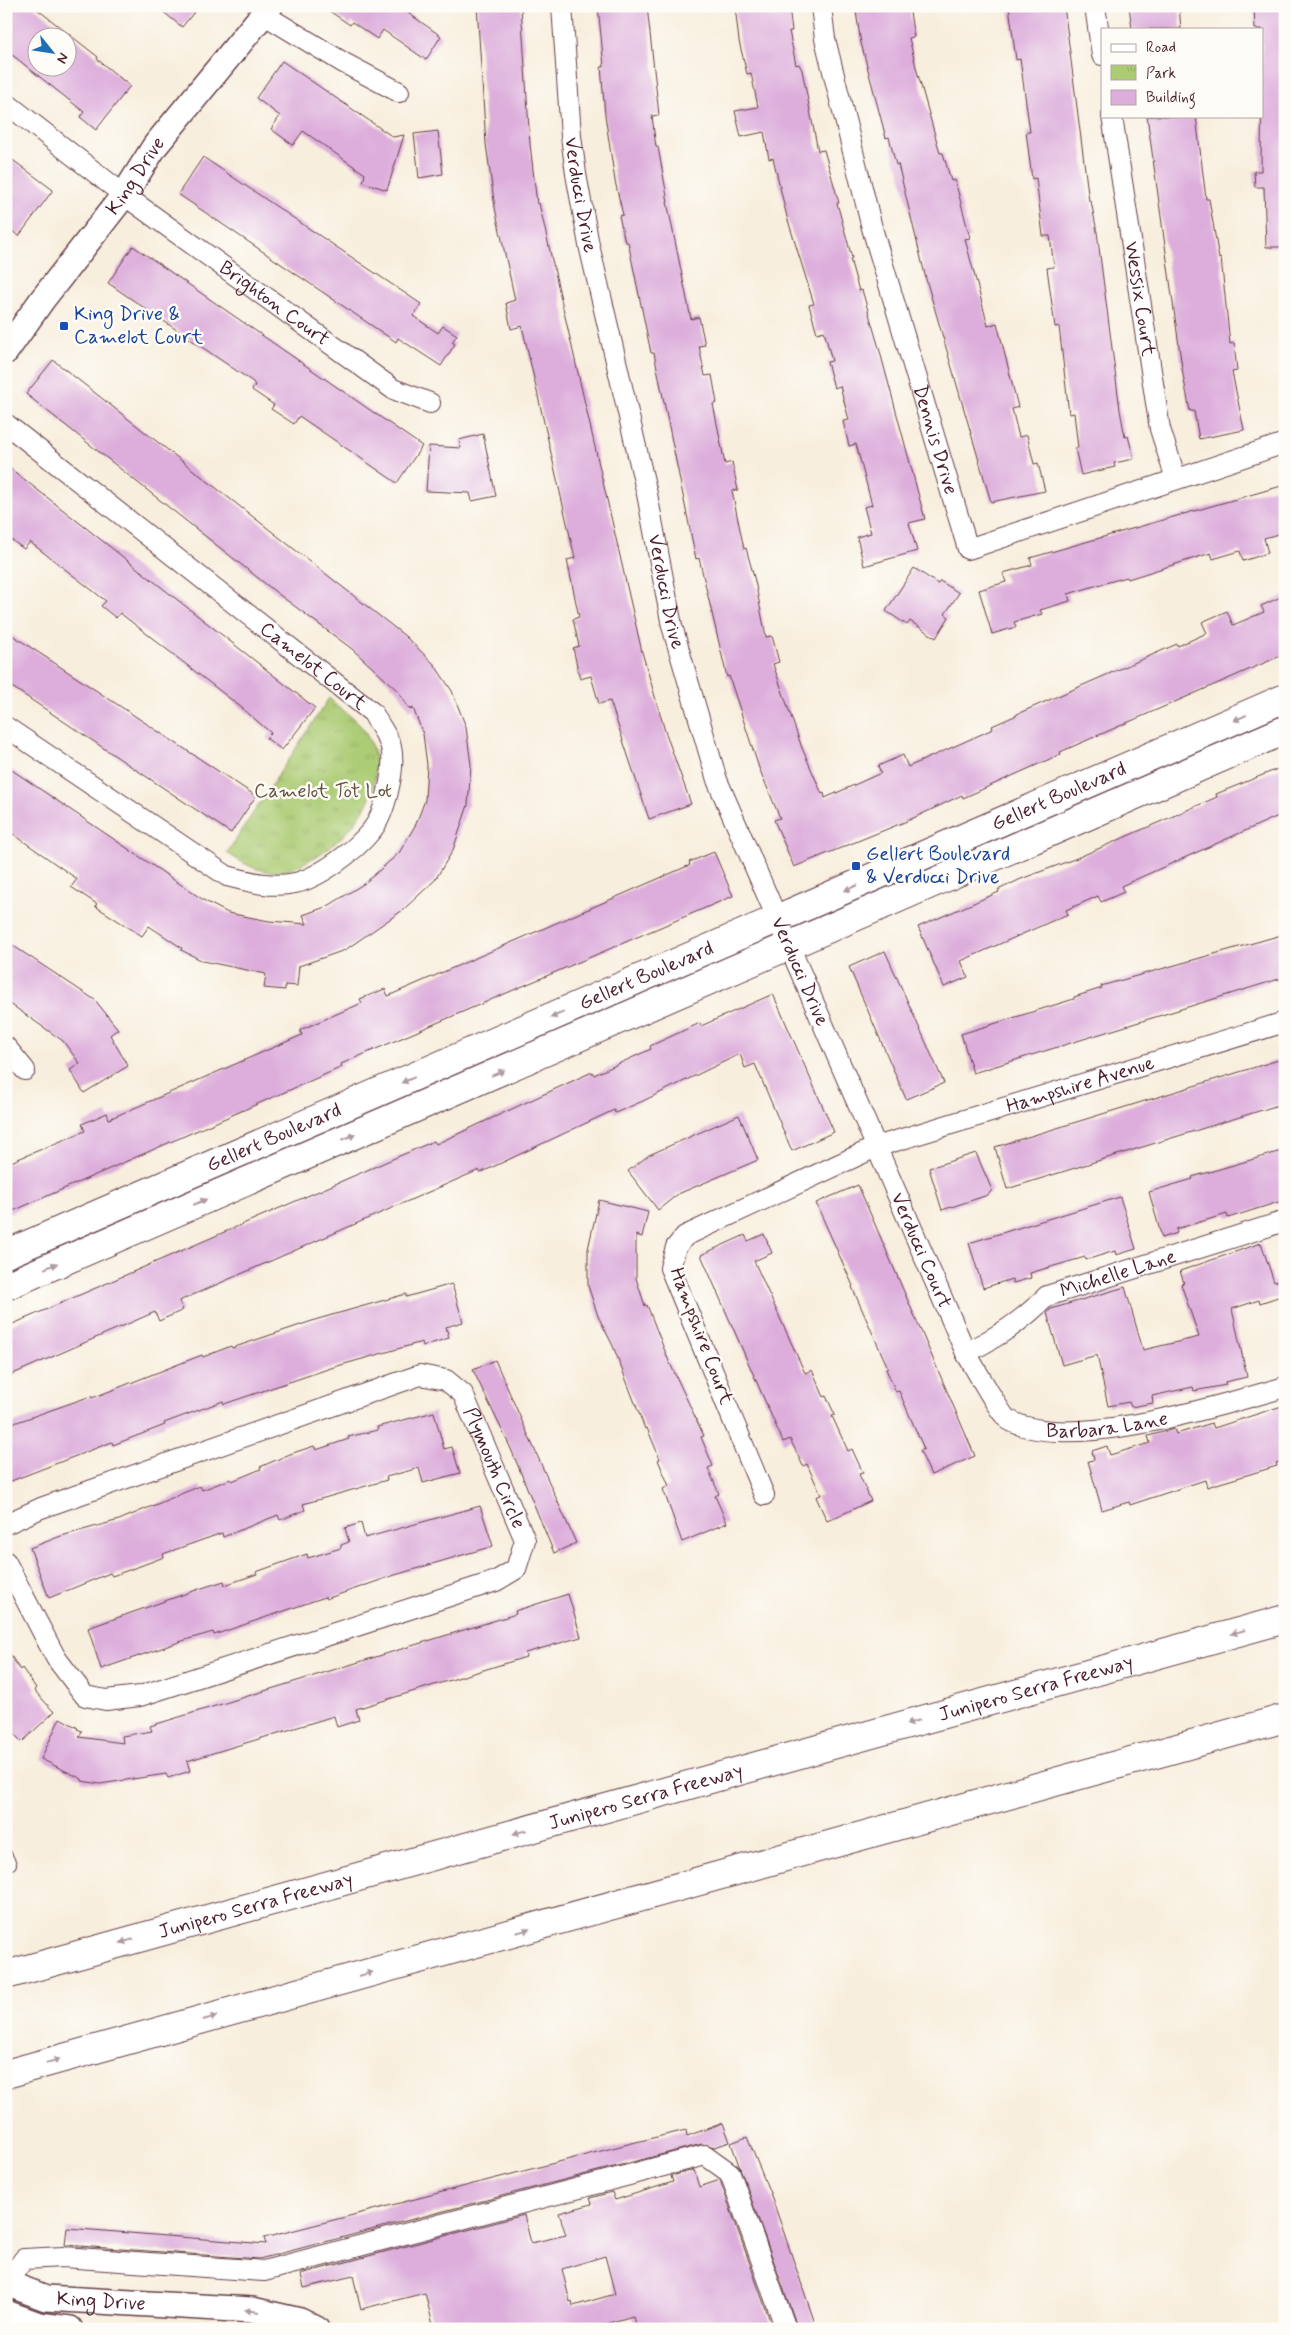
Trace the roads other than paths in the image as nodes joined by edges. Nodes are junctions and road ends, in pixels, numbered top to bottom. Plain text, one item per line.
1 (562, 6) edge
2 (821, 6) edge
3 (1095, 6) edge
4 (267, 10) edge
5 (1101, 48) edge
6 (399, 92) dead end
7 (6, 103) edge
8 (1112, 118) edge
9 (124, 195) junction
10 (6, 351) edge
11 (430, 403) dead end
12 (6, 424) edge
13 (1285, 443) edge
14 (1176, 479) junction
15 (1285, 698) edge
16 (6, 727) edge
17 (1285, 730) edge
18 (778, 920) junction
19 (790, 947) junction
20 (1285, 1022) edge
21 (6, 1047) edge
22 (25, 1070) dead end
23 (876, 1147) junction
24 (1285, 1221) edge
25 (6, 1254) edge
26 (6, 1286) edge
27 (966, 1353) junction
28 (1285, 1386) edge
29 (764, 1495) dead end
30 (6, 1524) edge
31 (6, 1562) edge
32 (1285, 1619) edge
33 (1285, 1718) edge
34 (6, 1975) edge
35 (6, 2074) edge
36 (6, 2283) edge
37 (6, 2313) edge
38 (70, 2329) edge
39 (316, 2329) edge
40 (786, 2329) edge

1 - 18 street, Verducci Drive
2 - 14 street, Dennis Drive
3 - 5 street
4 - 6 street
4 - 9 street, King Drive
7 - 9 street, Brighton Court
8 - 14 street, Wessix Court
9 - 10 street, King Drive
9 - 11 street, Brighton Court
12 - 16 street, Camelot Court
13 - 14 street, Dennis Drive
15 -> 18 main road, Gellert Boulevard
17 - 19 main road, Gellert Boulevard
18 - 19 street, Verducci Drive
18 -> 25 main road, Gellert Boulevard
19 - 23 street, Verducci Drive
26 -> 19 main road, Gellert Boulevard
20 - 23 street, Hampshire Avenue
21 - 22 street
23 - 27 street, Verducci Court
23 - 29 street, Hampshire Court
24 - 27 street, Michelle Lane
27 - 28 street, Barbara Lane
30 - 31 street, Plymouth Circle
32 -> 34 main road, Junipero Serra Freeway
35 -> 33 main road
39 -> 36 street, King Drive
36 - 40 street
37 - 38 street, King Drive

